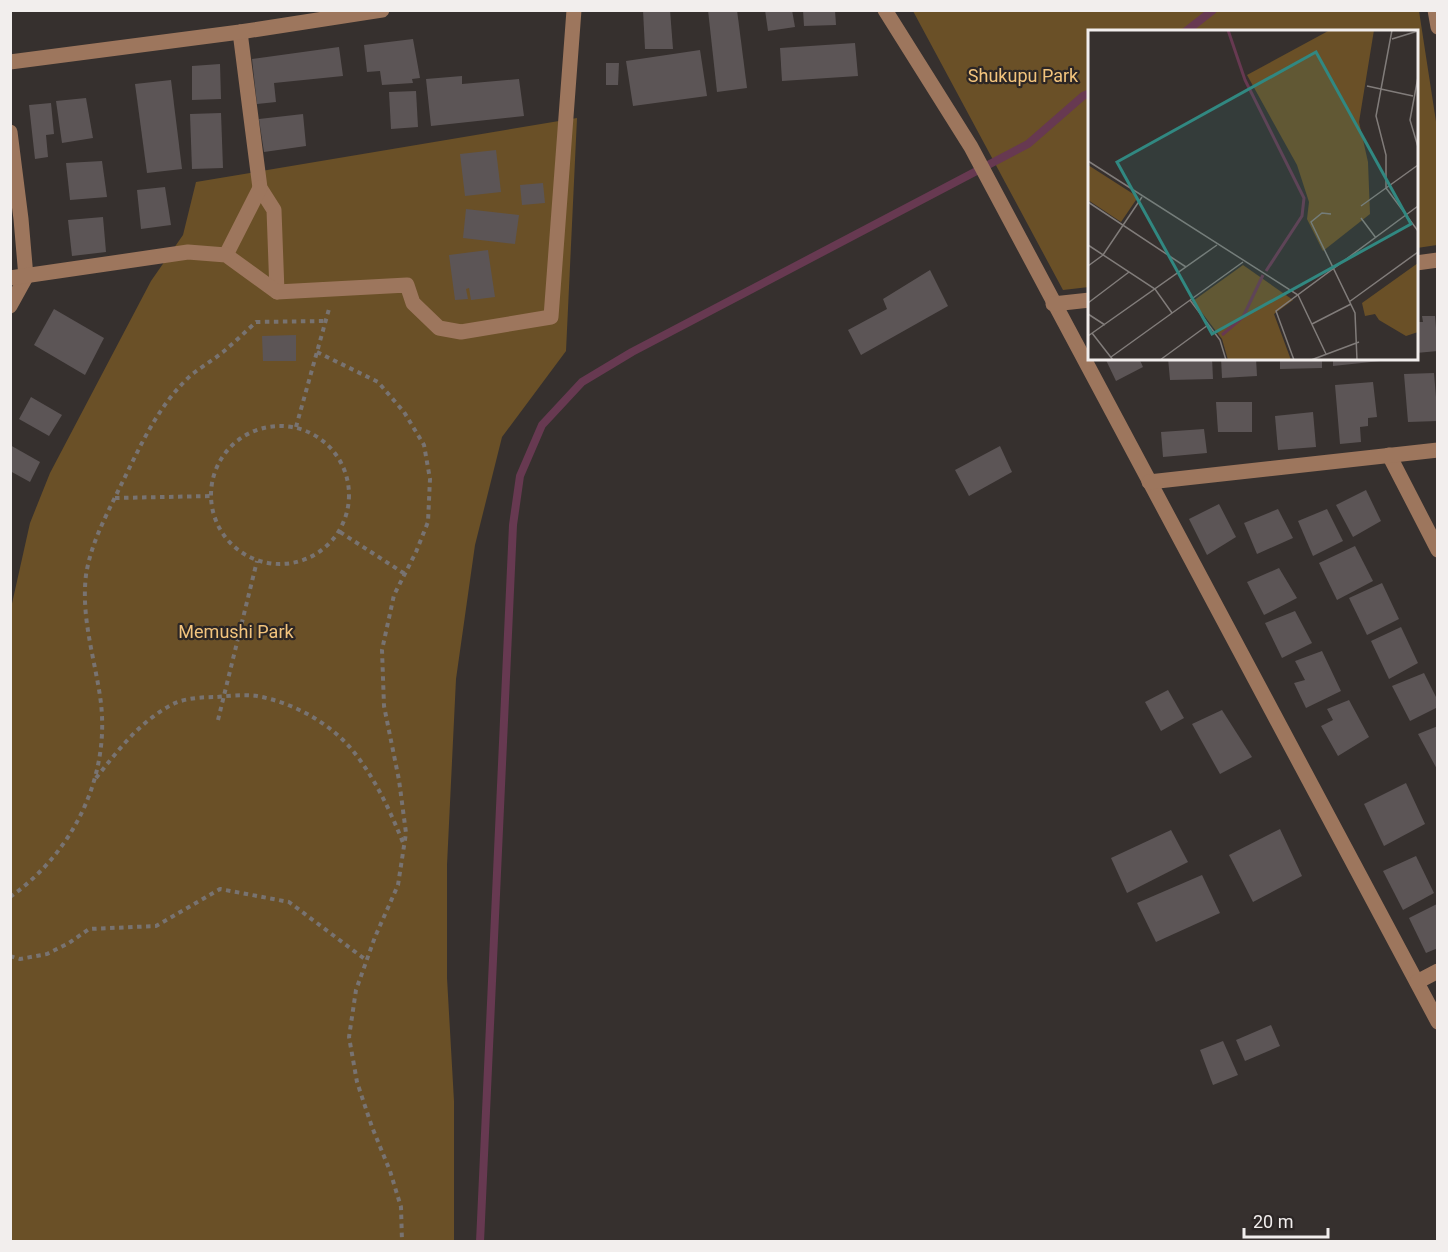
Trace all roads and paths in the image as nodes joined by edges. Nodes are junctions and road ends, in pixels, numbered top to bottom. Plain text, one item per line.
1 (382, 10) edge
2 (574, 10) edge
3 (885, 10) edge
4 (1435, 10) edge
5 (1437, 27) edge
6 (240, 32) junction
7 (10, 62) edge
8 (10, 132) edge
9 (261, 188) junction
10 (226, 255) junction
11 (1437, 260) edge
12 (1418, 263) edge
13 (18, 278) edge
14 (334, 290) junction
15 (277, 292) junction
16 (1088, 300) edge
17 (1053, 304) junction
18 (10, 306) edge
19 (326, 321) junction
20 (317, 352) junction
21 (296, 427) junction
22 (1437, 450) edge
23 (1389, 455) junction
24 (1149, 482) junction
25 (212, 496) junction
26 (115, 498) junction
27 (340, 532) junction
28 (1437, 550) edge
29 (257, 561) junction
30 (405, 574) junction
31 (224, 696) junction
32 (218, 720) dead end
33 (96, 778) junction
34 (404, 845) junction
35 (10, 897) edge
36 (10, 956) edge
37 (366, 960) junction
38 (1437, 971) edge
39 (1417, 982) junction
40 (1437, 1022) edge
41 (402, 1242) edge

1 - 6 street
2 - 14 street
3 - 17 street
4 - 5 street
6 - 7 street
6 - 9 street
8 - 13 street
9 - 10 street
9 - 15 street
10 - 13 street
10 - 15 street
11 - 12 street
13 - 18 street
14 - 15 street
14 - 19 path
16 - 17 street
17 - 24 street
19 - 20 path
19 - 26 path
20 - 21 path
20 - 30 path
21 - 25 path
21 - 27 path
22 - 23 street
23 - 24 street
23 - 28 street
24 - 39 street
25 - 26 path
25 - 29 path
26 - 33 path
27 - 29 path
27 - 30 path
29 - 31 path
30 - 34 path
31 - 32 path
31 - 33 path
31 - 34 path
33 - 35 path
34 - 37 path
36 - 37 path
37 - 41 path
38 - 39 street
39 - 40 street

